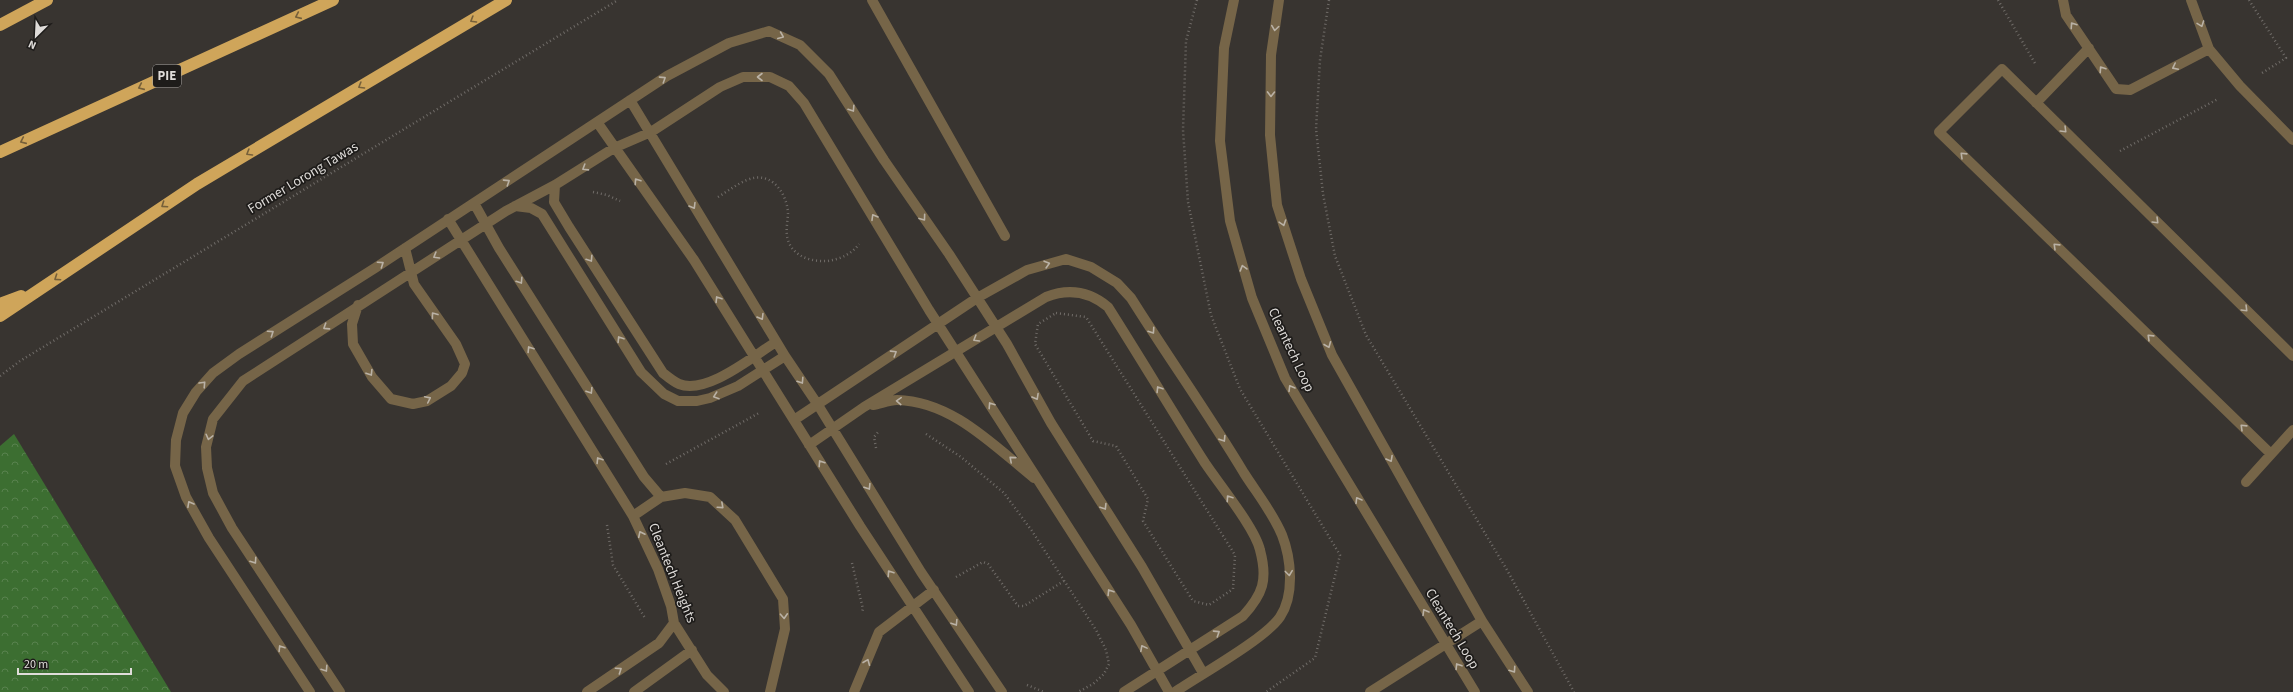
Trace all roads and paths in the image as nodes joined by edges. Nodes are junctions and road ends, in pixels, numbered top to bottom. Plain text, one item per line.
1 (48, 0) edge
2 (333, 0) edge
3 (506, 0) edge
4 (618, 0) edge
5 (872, 0) edge
6 (1197, 0) edge
7 (1234, 0) edge
8 (1279, 0) edge
9 (1329, 0) edge
10 (2063, 0) edge
11 (2191, 0) edge
12 (2249, 0) edge
13 (0, 25) edge
14 (2089, 48) junction
15 (2209, 49) junction
16 (2240, 86) junction
17 (630, 100) junction
18 (2036, 103) junction
19 (597, 122) junction
20 (651, 132) junction
21 (2293, 140) edge
22 (614, 148) junction
23 (0, 152) edge
24 (555, 186) junction
25 (589, 192) dead end
26 (712, 201) dead end
27 (474, 204) junction
28 (624, 204) dead end
29 (515, 206) junction
30 (448, 219) junction
31 (485, 224) junction
32 (1005, 236) dead end
33 (462, 240) junction
34 (860, 242) dead end
35 (405, 248) junction
36 (410, 271) junction
37 (38, 291) junction
38 (977, 298) junction
39 (0, 304) edge
40 (358, 305) junction
41 (0, 316) edge
42 (1086, 317) dead end
43 (938, 324) junction
44 (996, 327) junction
45 (776, 342) junction
46 (956, 352) junction
47 (753, 356) junction
48 (785, 356) junction
49 (2293, 356) edge
50 (1049, 369) dead end
51 (762, 372) junction
52 (0, 376) edge
53 (818, 405) junction
54 (864, 407) junction
55 (763, 411) dead end
56 (794, 420) junction
57 (883, 424) dead end
58 (833, 430) junction
59 (2293, 430) edge
60 (922, 432) dead end
61 (1093, 441) dead end
62 (809, 445) junction
63 (876, 450) dead end
64 (2271, 454) junction
65 (1185, 473) dead end
66 (644, 477) junction
67 (2246, 482) dead end
68 (1042, 484) junction
69 (619, 493) junction
70 (662, 497) junction
71 (633, 516) junction
72 (851, 557) dead end
73 (954, 578) dead end
74 (1064, 581) junction
75 (934, 590) junction
76 (912, 606) junction
77 (861, 616) dead end
78 (1482, 621) junction
79 (674, 623) junction
80 (659, 643) junction
81 (1444, 645) junction
82 (692, 650) junction
83 (1190, 650) junction
84 (1156, 671) junction
85 (1204, 673) junction
86 (310, 692) edge
87 (340, 692) edge
88 (587, 692) edge
89 (634, 692) edge
90 (724, 692) edge
91 (770, 692) edge
92 (854, 692) edge
93 (969, 692) edge
94 (1002, 692) edge
95 (1078, 692) edge
96 (1124, 692) edge
97 (1169, 692) edge
98 (1175, 692) edge
99 (1266, 692) edge
100 (1370, 692) edge
101 (1474, 692) edge
102 (1528, 692) edge
103 (1574, 692) edge

1 - 13 highway
2 -> 23 highway, PIE
3 -> 37 highway
4 - 52 path, Former Lorong Tawas
5 - 32 street
6 - 99 path
81 -> 7 street, Cleantech Loop
8 -> 78 street
9 - 103 path
14 -> 10 street
11 -> 15 street
12 - 16 path
15 -> 14 street
14 - 18 street
15 - 16 street
16 - 21 street
17 - 19 street
17 - 20 street
17 -> 38 street
18 -> 49 street
64 -> 18 street
19 - 22 street
27 -> 19 street
20 - 22 street
43 -> 20 street
20 -> 45 street
22 -> 24 street
47 -> 22 street
24 - 29 street
24 -> 47 street
25 - 28 path
26 - 34 path
27 - 30 street
27 - 31 street
29 - 31 street
51 -> 29 street
30 - 33 street
30 - 35 street
31 - 33 street
31 -> 66 street
33 -> 36 street
69 -> 33 street
35 - 36 street
86 -> 35 street
36 - 40 street
40 -> 36 street
37 - 39 highway
37 - 41 highway
38 - 43 street
38 - 44 street
38 -> 85 street
40 -> 87 street
42 - 50 path
43 - 46 street
53 -> 43 street
44 -> 46 street
44 -> 83 street
83 -> 44 street
45 - 47 street
45 - 48 street
46 - 54 street
68 -> 46 street
47 - 51 street
48 - 51 street
48 -> 53 street
51 - 56 street
53 - 56 street
53 - 58 street
54 - 58 street
68 -> 54 street
55 - 66 path
56 - 62 street
57 - 63 path
58 - 62 street
58 -> 75 street
59 - 64 street
60 - 74 path
61 - 65 path
76 -> 62 street
64 - 67 street
66 - 70 street
84 -> 68 street
69 - 71 street
69 - 80 path
70 - 71 street, Cleantech Heights
70 -> 91 street, Cleantech Heights
79 -> 71 street, Cleantech Heights
72 - 77 path
73 - 74 path
74 - 95 path
75 - 76 street
75 -> 94 street
92 -> 76 street
76 - 93 street
78 - 81 street
78 -> 102 street
79 - 80 street
79 - 82 street, Cleantech Heights
88 -> 80 street
81 - 100 street
101 -> 81 street, Cleantech Loop
82 - 89 street
82 - 90 street, Cleantech Heights
83 - 84 street
83 - 85 street
84 - 96 street
84 - 97 street
85 - 98 street

